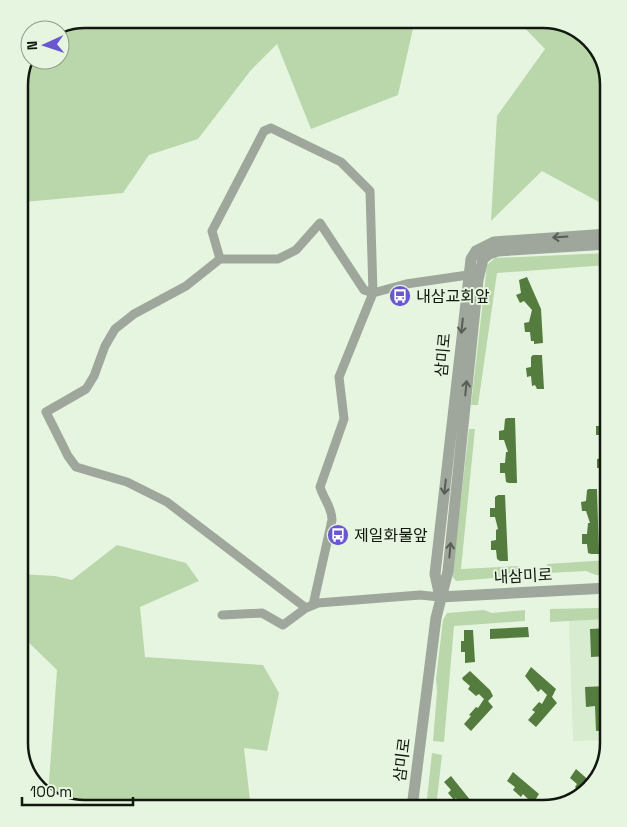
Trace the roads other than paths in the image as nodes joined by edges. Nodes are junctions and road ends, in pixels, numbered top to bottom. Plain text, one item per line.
1 (600, 235) edge
2 (600, 245) edge
3 (220, 259) junction
4 (468, 275) junction
5 (373, 293) junction
6 (600, 588) edge
7 (440, 597) junction
8 (310, 607) junction
9 (222, 614) dead end
10 (413, 800) edge

1 -> 4 street, 삼미로
7 -> 2 street, 삼미로
3 - 5 street
3 - 5 street
3 - 8 street
4 - 5 street
4 -> 7 street, 삼미로
5 - 8 street
6 - 7 street, 내삼미로
7 - 8 street
7 - 10 street, 삼미로
8 - 9 street

